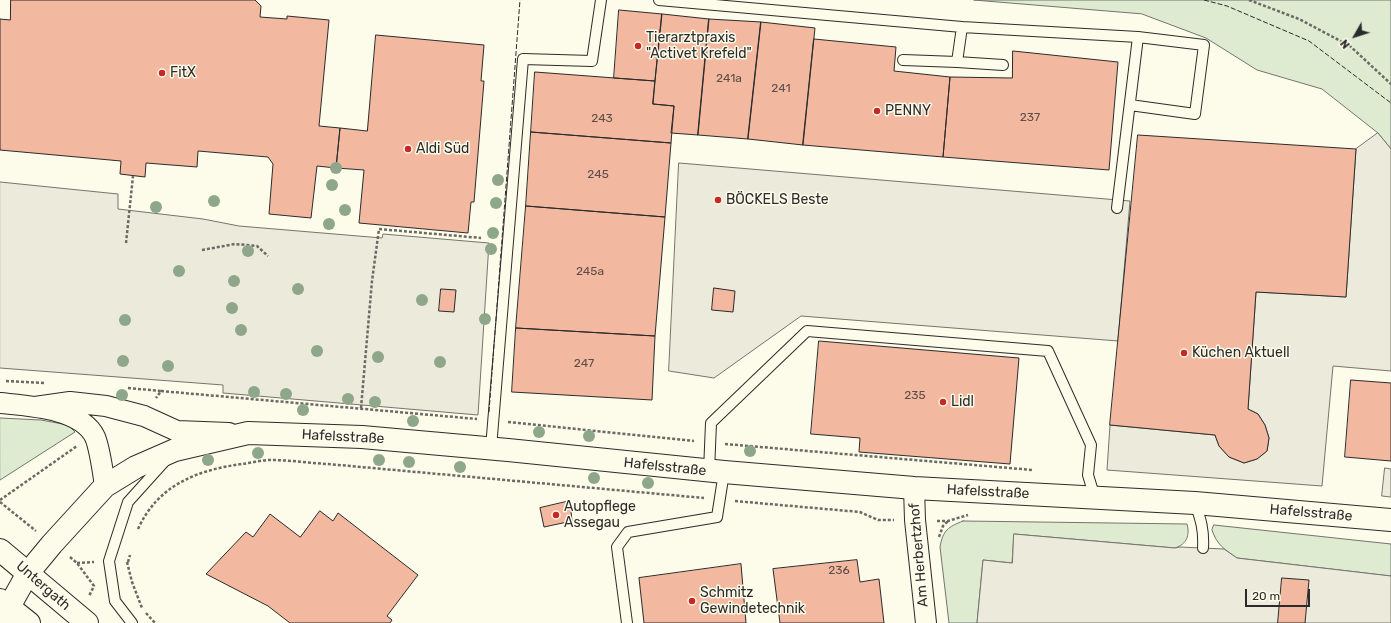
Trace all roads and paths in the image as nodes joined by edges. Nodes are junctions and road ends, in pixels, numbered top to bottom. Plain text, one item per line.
1 (601, 0) edge
2 (659, 0) edge
3 (1249, 0) edge
4 (962, 27) junction
5 (1138, 37) junction
6 (903, 60) dead end
7 (957, 62) junction
8 (1003, 65) dead end
9 (1391, 84) edge
10 (1130, 105) junction
11 (133, 176) dead end
12 (1117, 208) dead end
13 (452, 232) dead end
14 (452, 236) junction
15 (481, 238) dead end
16 (126, 243) dead end
17 (202, 250) dead end
18 (268, 256) dead end
19 (161, 391) dead end
20 (0, 403) edge
21 (34, 407) junction
22 (361, 408) junction
23 (494, 420) junction
24 (248, 433) junction
25 (710, 442) junction
26 (491, 448) junction
27 (175, 450) junction
28 (1041, 471) dead end
29 (717, 472) junction
30 (105, 486) junction
31 (914, 488) junction
32 (1095, 498) junction
33 (1195, 503) junction
34 (1391, 520) edge
35 (1203, 548) dead end
36 (0, 550) edge
37 (28, 573) junction
38 (3, 610) edge
39 (29, 623) edge
40 (86, 623) edge
41 (132, 623) edge
42 (627, 623) edge
43 (926, 623) edge

1 - 23 lane
2 - 4 lane
3 - 9 path
4 - 5 lane
4 - 7 lane
5 - 10 lane
5 - 10 lane
6 - 7 lane
7 - 8 lane
10 - 12 lane
11 - 16 path
13 - 14 path
14 - 15 path
14 - 22 path
17 - 18 path
19 - 22 path
20 - 21 street
21 - 24 street
21 - 30 street
22 - 23 path
23 - 25 path
23 - 26 lane
24 - 26 main road, Hafelsstraße
24 - 27 main road, Hafelsstraße
25 - 28 path
25 - 29 lane
25 - 32 lane
26 - 29 main road, Hafelsstraße
27 - 30 main road, Hafelsstraße
27 - 41 lane
29 - 31 main road, Hafelsstraße
29 - 42 lane
30 - 37 main road, Hafelsstraße
31 - 32 main road, Hafelsstraße
31 - 43 street, Am Herbertzhof
32 - 33 main road, Hafelsstraße
33 - 34 main road, Hafelsstraße
33 - 35 lane
36 - 37 main road, Untergath
37 - 38 main road, Hafelsstraße
37 - 40 main road, Untergath
38 - 39 main road

